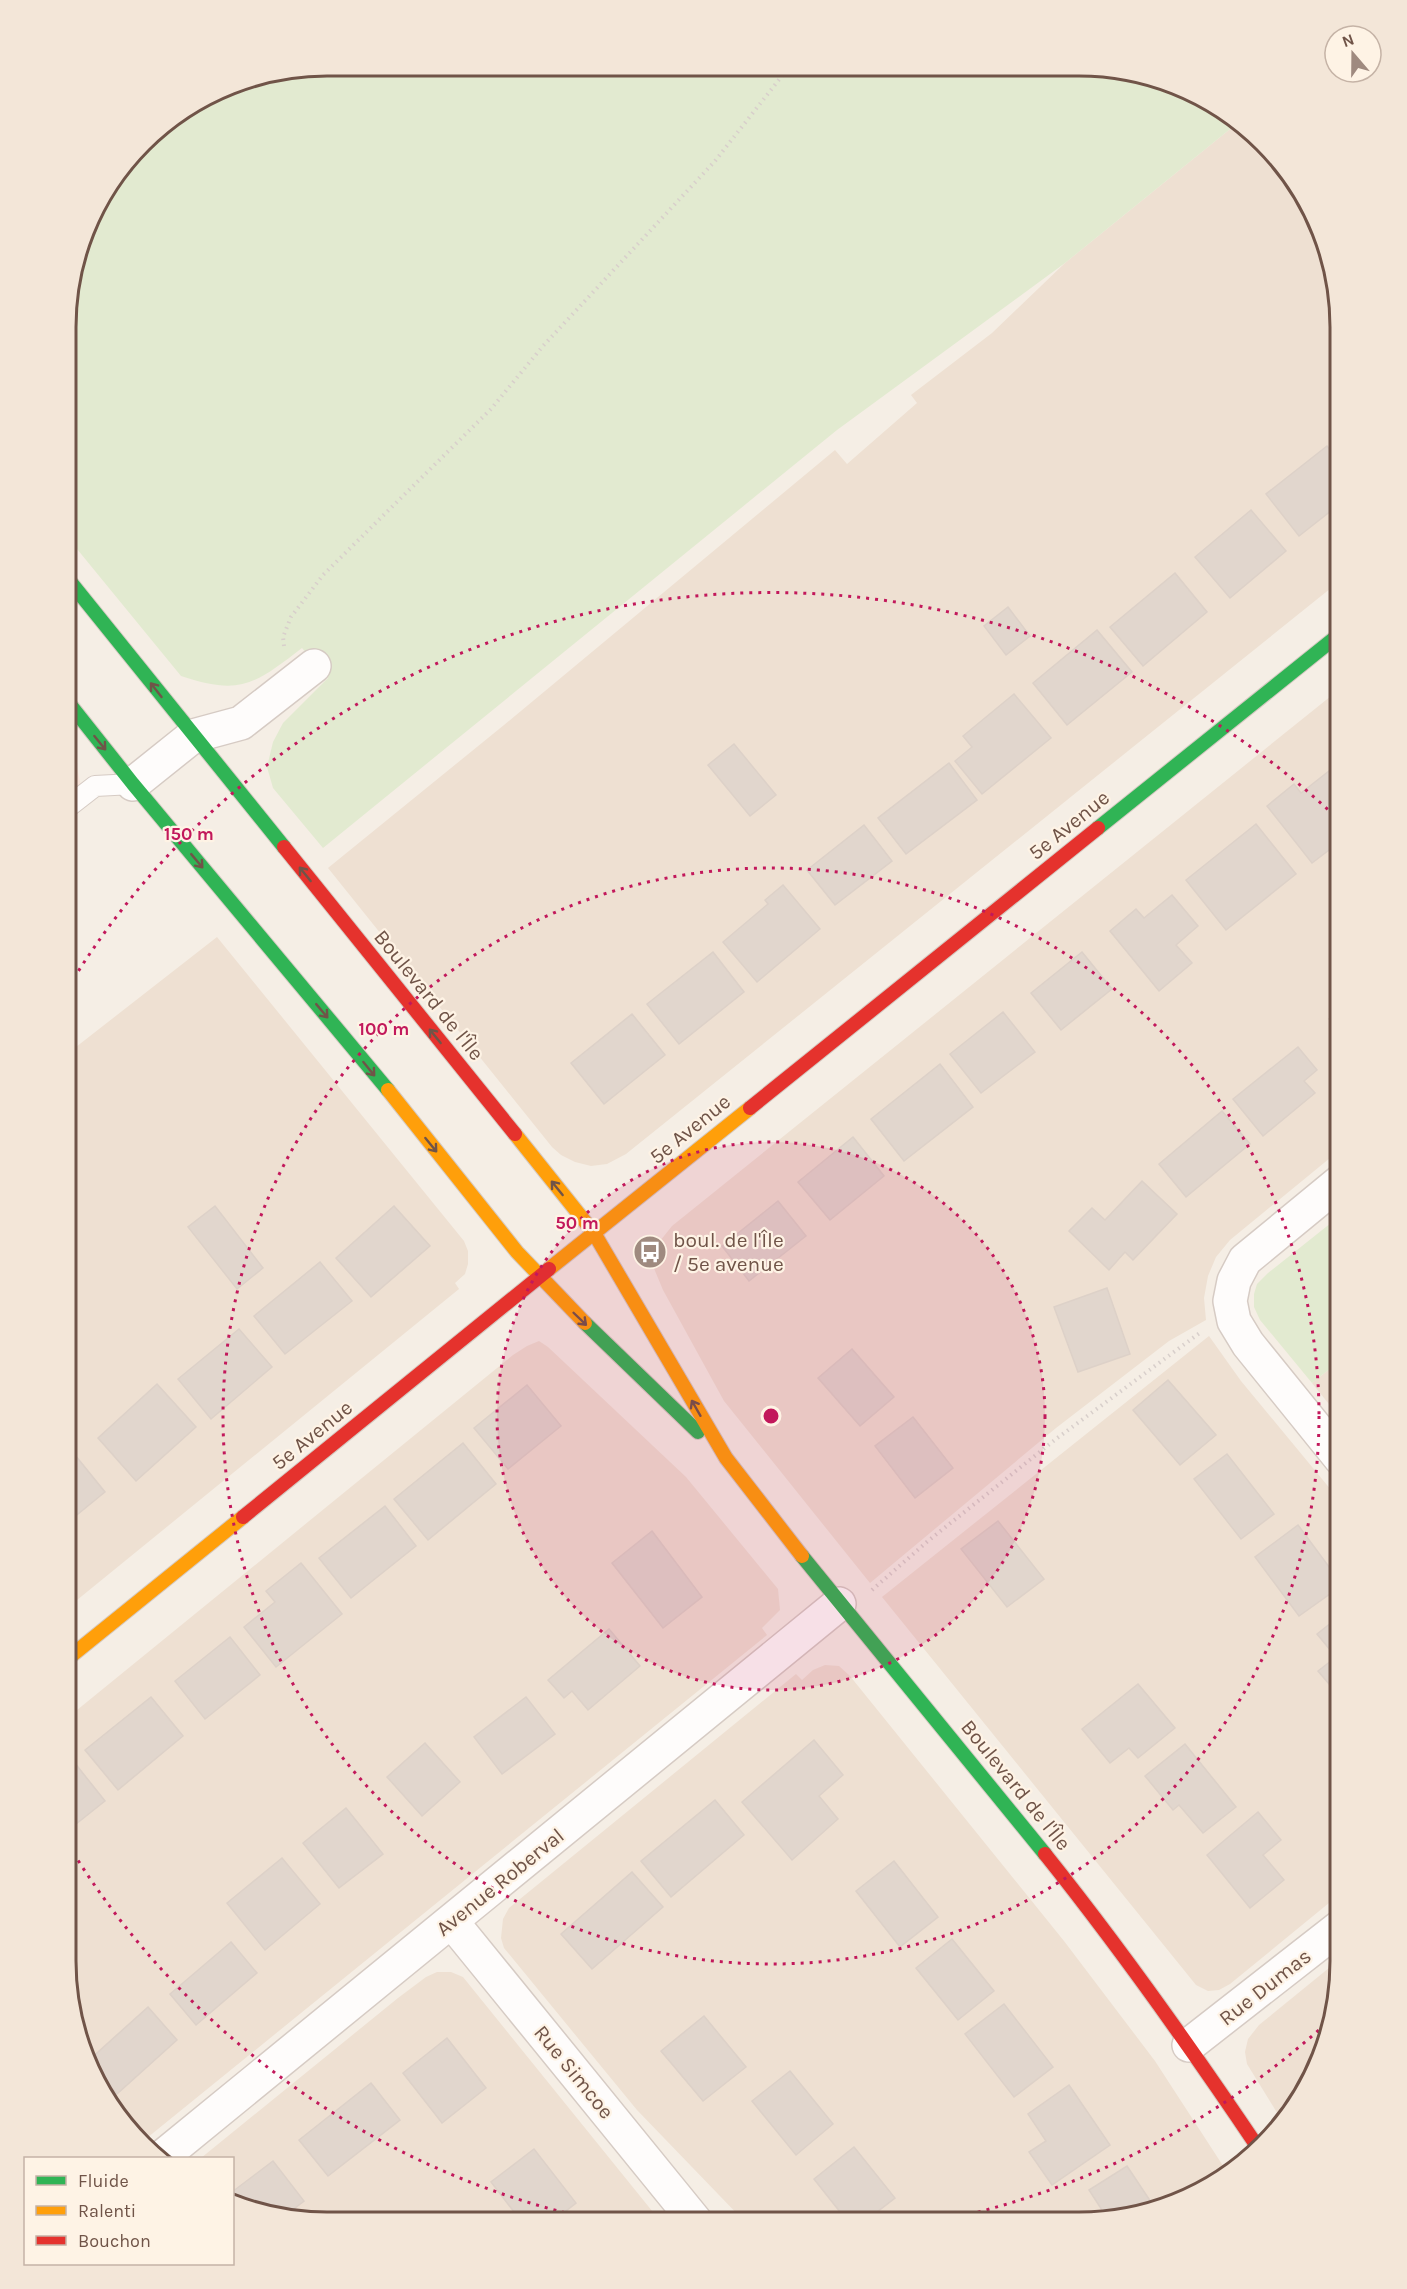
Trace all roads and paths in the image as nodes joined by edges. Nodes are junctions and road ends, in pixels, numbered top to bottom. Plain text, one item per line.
1 (782, 76) edge
2 (76, 589) edge
3 (1330, 642) edge
4 (305, 673) joint
5 (76, 712) edge
6 (193, 736) junction
7 (133, 784) junction
8 (76, 801) edge
9 (1330, 1190) edge
10 (594, 1233) junction
11 (539, 1277) junction
12 (1207, 1329) dead end
13 (1330, 1445) edge
14 (726, 1458) junction
15 (872, 1591) dead end
16 (839, 1604) junction
17 (76, 1652) edge
18 (452, 1922) junction
19 (1330, 1935) edge
20 (1189, 2045) junction
21 (1254, 2142) edge
22 (166, 2154) edge
23 (688, 2212) edge

1 - 4 path
6 -> 2 street, Boulevard de l'Île
3 - 10 street, 5e Avenue
4 - 6 street
5 -> 7 street, Boulevard de l'Île
6 - 7 street
10 -> 6 street, Boulevard de l'Île
7 - 8 lane
7 -> 11 street, Boulevard de l'Île
9 - 13 street
10 - 11 street, 5e Avenue
14 -> 10 street, Boulevard de l'Île
11 -> 14 street, Boulevard de l'Île
11 - 17 street, 5e Avenue
12 - 15 path
14 - 16 street, Boulevard de l'Île
16 - 18 street, Avenue Roberval
16 - 20 street, Boulevard de l'Île
18 - 22 street, Avenue Roberval
18 - 23 street, Rue Simcoe
19 - 20 street, Rue Dumas
20 - 21 street, Boulevard de l'Île

